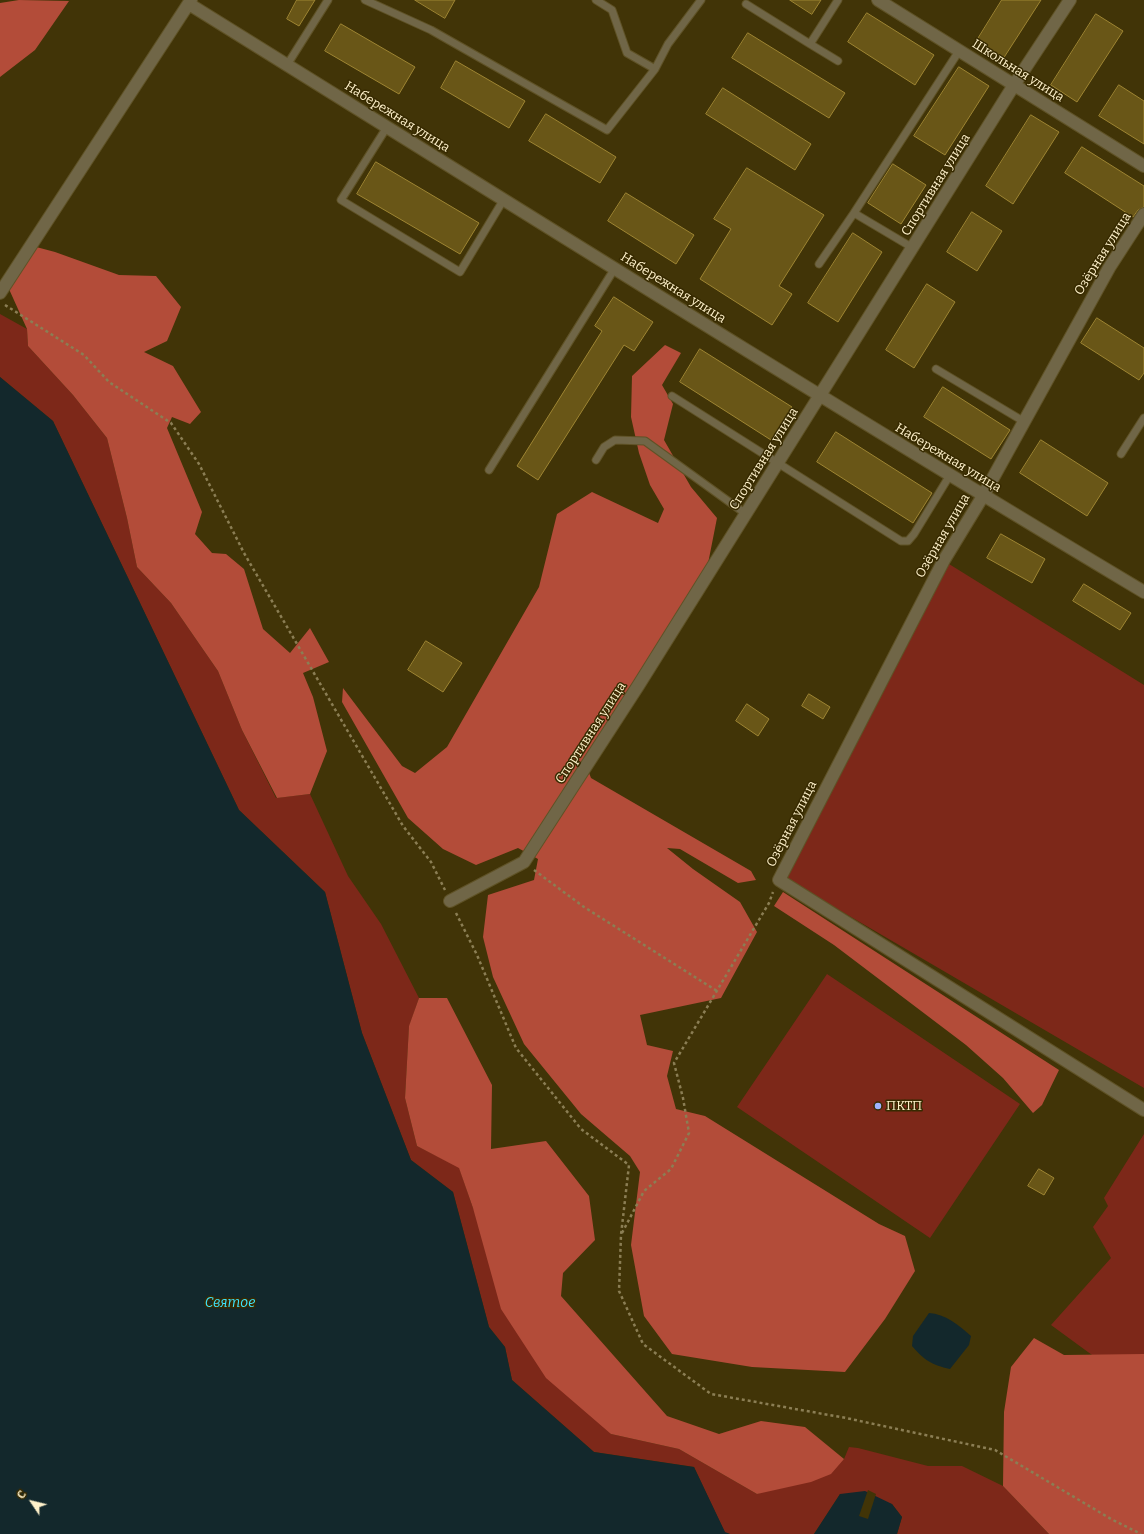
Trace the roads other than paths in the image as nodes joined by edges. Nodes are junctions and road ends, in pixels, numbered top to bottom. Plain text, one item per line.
1 (328, 0) edge
2 (365, 0) edge
3 (596, 0) edge
4 (701, 0) edge
5 (838, 0) edge
6 (878, 0) edge
7 (1070, 0) edge
8 (190, 2) edge
9 (746, 4) dead end
10 (810, 44) junction
11 (959, 51) junction
12 (838, 61) dead end
13 (287, 65) junction
14 (655, 69) junction
15 (1014, 85) junction
16 (388, 127) junction
17 (1144, 166) edge
18 (504, 199) junction
19 (854, 213) junction
20 (1144, 214) edge
21 (913, 248) junction
22 (819, 264) dead end
23 (615, 268) junction
24 (0, 293) edge
25 (936, 369) dead end
26 (672, 396) dead end
27 (821, 396) junction
28 (1144, 418) edge
29 (1023, 421) junction
30 (1121, 454) dead end
31 (596, 460) dead end
32 (778, 464) junction
33 (489, 470) dead end
34 (950, 476) junction
35 (983, 496) junction
36 (746, 514) junction
37 (1144, 592) edge
38 (450, 901) road end
39 (1144, 1110) edge

1 - 13 lane
2 - 14 lane
3 - 14 lane
4 - 14 lane
5 - 10 lane
6 - 11 street, Школьная улица
7 - 15 street, Спортивная улица
8 - 13 street, Набережная улица
8 - 24 street
9 - 10 lane
10 - 12 lane
11 - 15 street, Школьная улица
11 - 19 lane
13 - 16 street, Набережная улица
15 - 17 street, Школьная улица
15 - 21 street, Спортивная улица
16 - 18 street, Набережная улица
16 - 18 lane
18 - 23 street, Набережная улица
19 - 21 lane
19 - 22 lane
20 - 29 street, Озёрная улица
21 - 27 street, Спортивная улица
23 - 27 street, Набережная улица
23 - 33 lane
25 - 29 lane
26 - 32 lane
27 - 32 street, Спортивная улица
27 - 34 street, Набережная улица
28 - 30 lane
29 - 35 street, Озёрная улица
31 - 36 lane
32 - 34 lane
32 - 36 street, Спортивная улица
34 - 35 street, Набережная улица
35 - 37 street, Набережная улица
35 - 39 street, Озёрная улица
36 - 38 street, Спортивная улица

